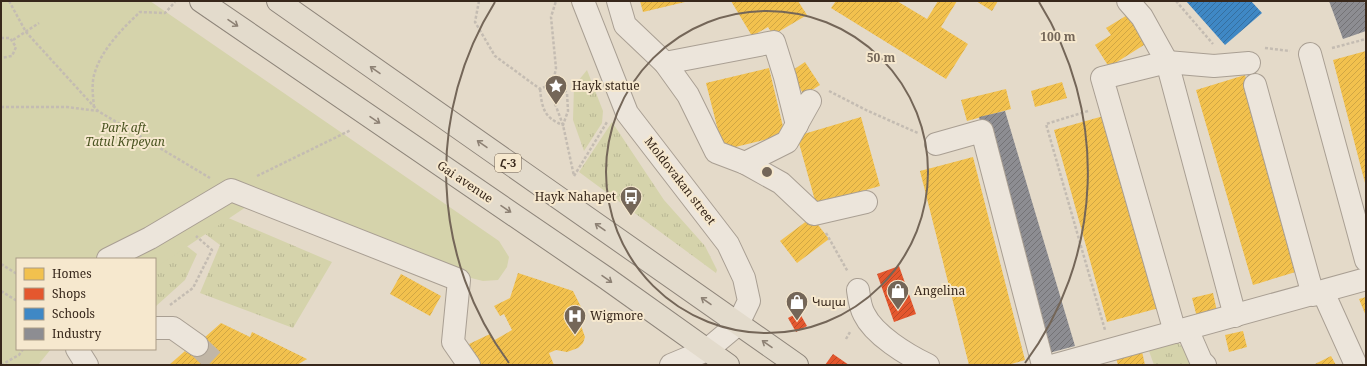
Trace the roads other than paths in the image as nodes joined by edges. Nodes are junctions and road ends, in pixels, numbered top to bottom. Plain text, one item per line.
1 (201, 1) edge
2 (278, 1) edge
3 (583, 1) edge
4 (618, 1) edge
5 (1128, 1) edge
6 (1310, 54) dead end
7 (1167, 62) junction
8 (1249, 63) dead end
9 (665, 64) junction
10 (1255, 85) dead end
11 (818, 96) road end
12 (797, 125) junction
13 (930, 138) road end
14 (745, 163) junction
15 (866, 202) dead end
16 (110, 258) edge
17 (1366, 260) edge
18 (1366, 279) edge
19 (858, 290) road end
20 (1318, 293) junction
21 (1235, 316) junction
22 (738, 324) junction
23 (156, 328) edge
24 (1181, 330) junction
25 (197, 345) tunnel mouth
26 (78, 350) edge
27 (707, 350) junction
28 (1202, 364) edge
29 (87, 365) edge
30 (469, 365) edge
31 (671, 365) edge
32 (728, 365) edge
33 (796, 365) edge
34 (928, 365) edge
35 (1043, 365) edge
36 (1055, 365) edge
37 (1356, 365) edge

1 -> 27 main road, Gai avenue
22 -> 2 main road, Հ-3
3 - 22 street, Moldovakan street
4 - 9 street
5 - 7 street
6 - 17 street
7 - 8 street
7 - 21 street
7 - 24 street
9 - 12 street
9 - 14 street
10 - 20 street
11 - 12 street
12 - 14 street
13 - 35 street
14 - 15 street
16 - 30 street
18 - 20 street
19 - 34 street
20 - 21 street
20 - 37 street
21 - 24 street
22 - 27 street, Moldovakan street
33 -> 22 main road, Հ-3
23 - 25 street
24 - 28 street
24 - 36 street
26 - 29 street
27 - 31 street, Moldovakan street
27 - 32 main road, Gai avenue

